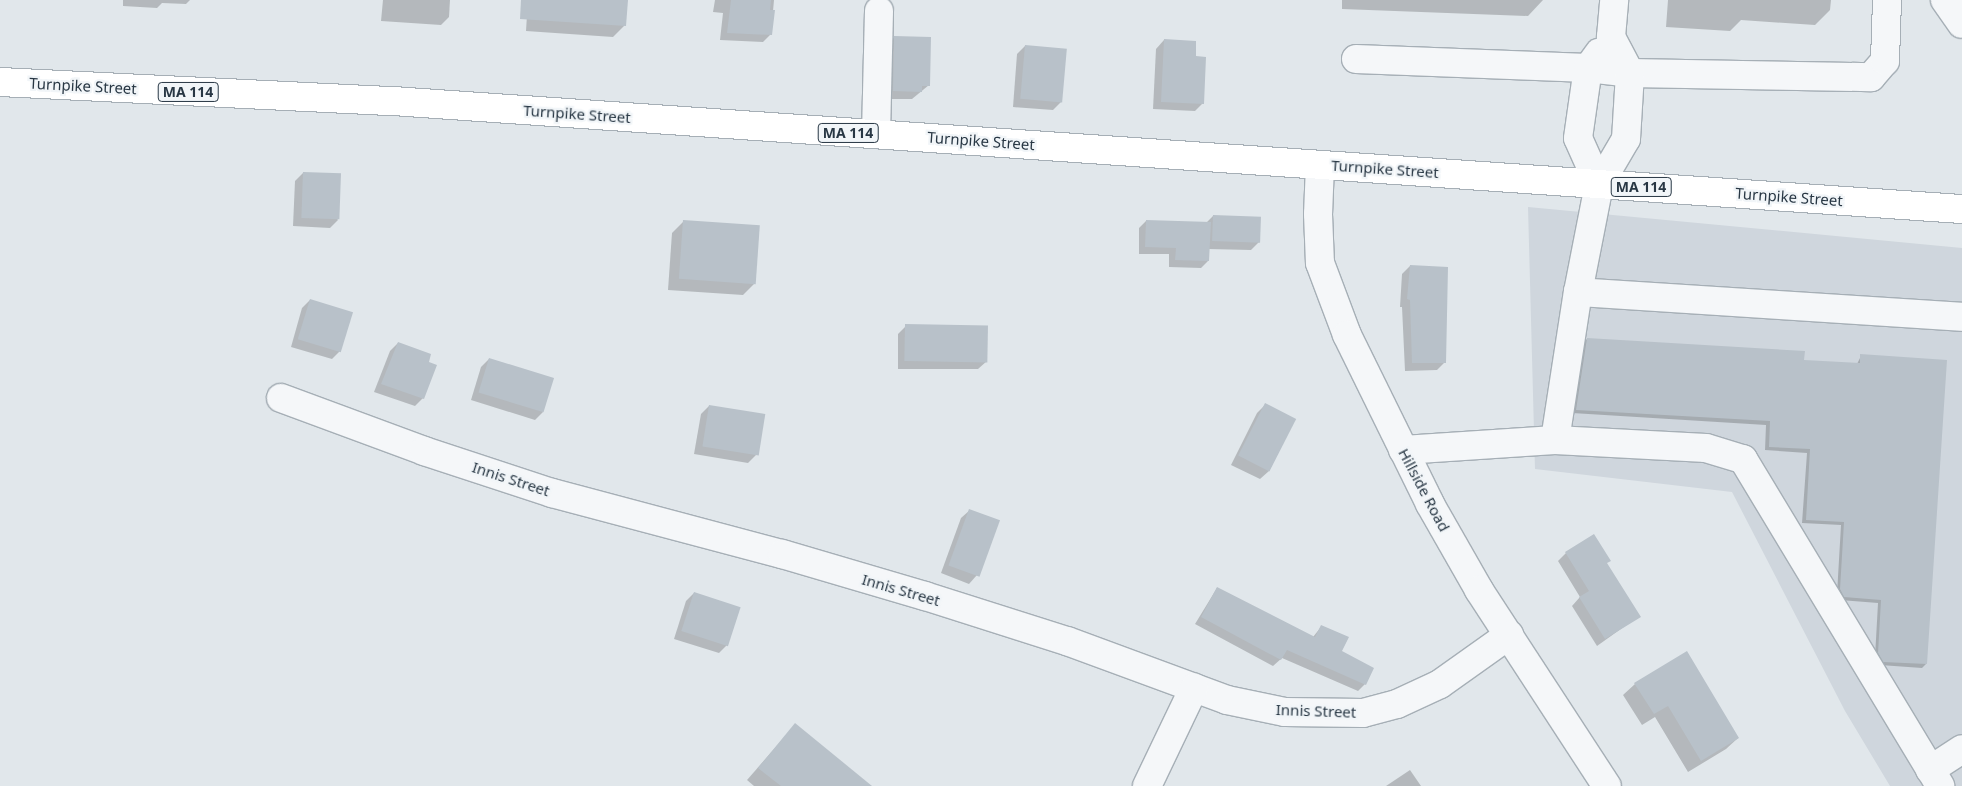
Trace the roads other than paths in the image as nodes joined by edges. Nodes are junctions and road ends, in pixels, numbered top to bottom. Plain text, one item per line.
1 (1614, 0) edge
2 (1887, 0) edge
3 (1946, 0) edge
4 (879, 11) dead end
5 (1962, 24) edge
6 (1611, 37) junction
7 (1356, 59) dead end
8 (1588, 68) junction
9 (1630, 73) junction
10 (0, 82) edge
11 (876, 134) junction
12 (1320, 165) junction
13 (1599, 185) junction
14 (1962, 209) edge
15 (1578, 292) junction
16 (1962, 317) edge
17 (281, 398) dead end
18 (1555, 440) junction
19 (1402, 450) junction
20 (1509, 635) junction
21 (1194, 688) junction
22 (1962, 749) edge
23 (1935, 778) edge
24 (1147, 786) edge
25 (1607, 786) edge

1 - 6 street
2 - 9 street
3 - 5 street
4 - 11 street
6 - 8 street
6 - 9 street
7 - 8 street
8 - 9 street
8 - 13 street
9 - 13 street
10 - 11 highway, Turnpike Street / MA 114
11 - 12 highway, Turnpike Street / MA 114
12 - 13 highway, Turnpike Street / MA 114
12 - 19 street, Hillside Road
13 - 14 highway, Turnpike Street / MA 114
13 - 15 street
15 - 16 street
15 - 18 street
17 - 21 street, Innis Street
18 - 19 street
18 - 23 street
19 - 20 street, Hillside Road
20 - 21 street, Innis Street
20 - 25 street, Hillside Road
21 - 24 street
22 - 23 street

